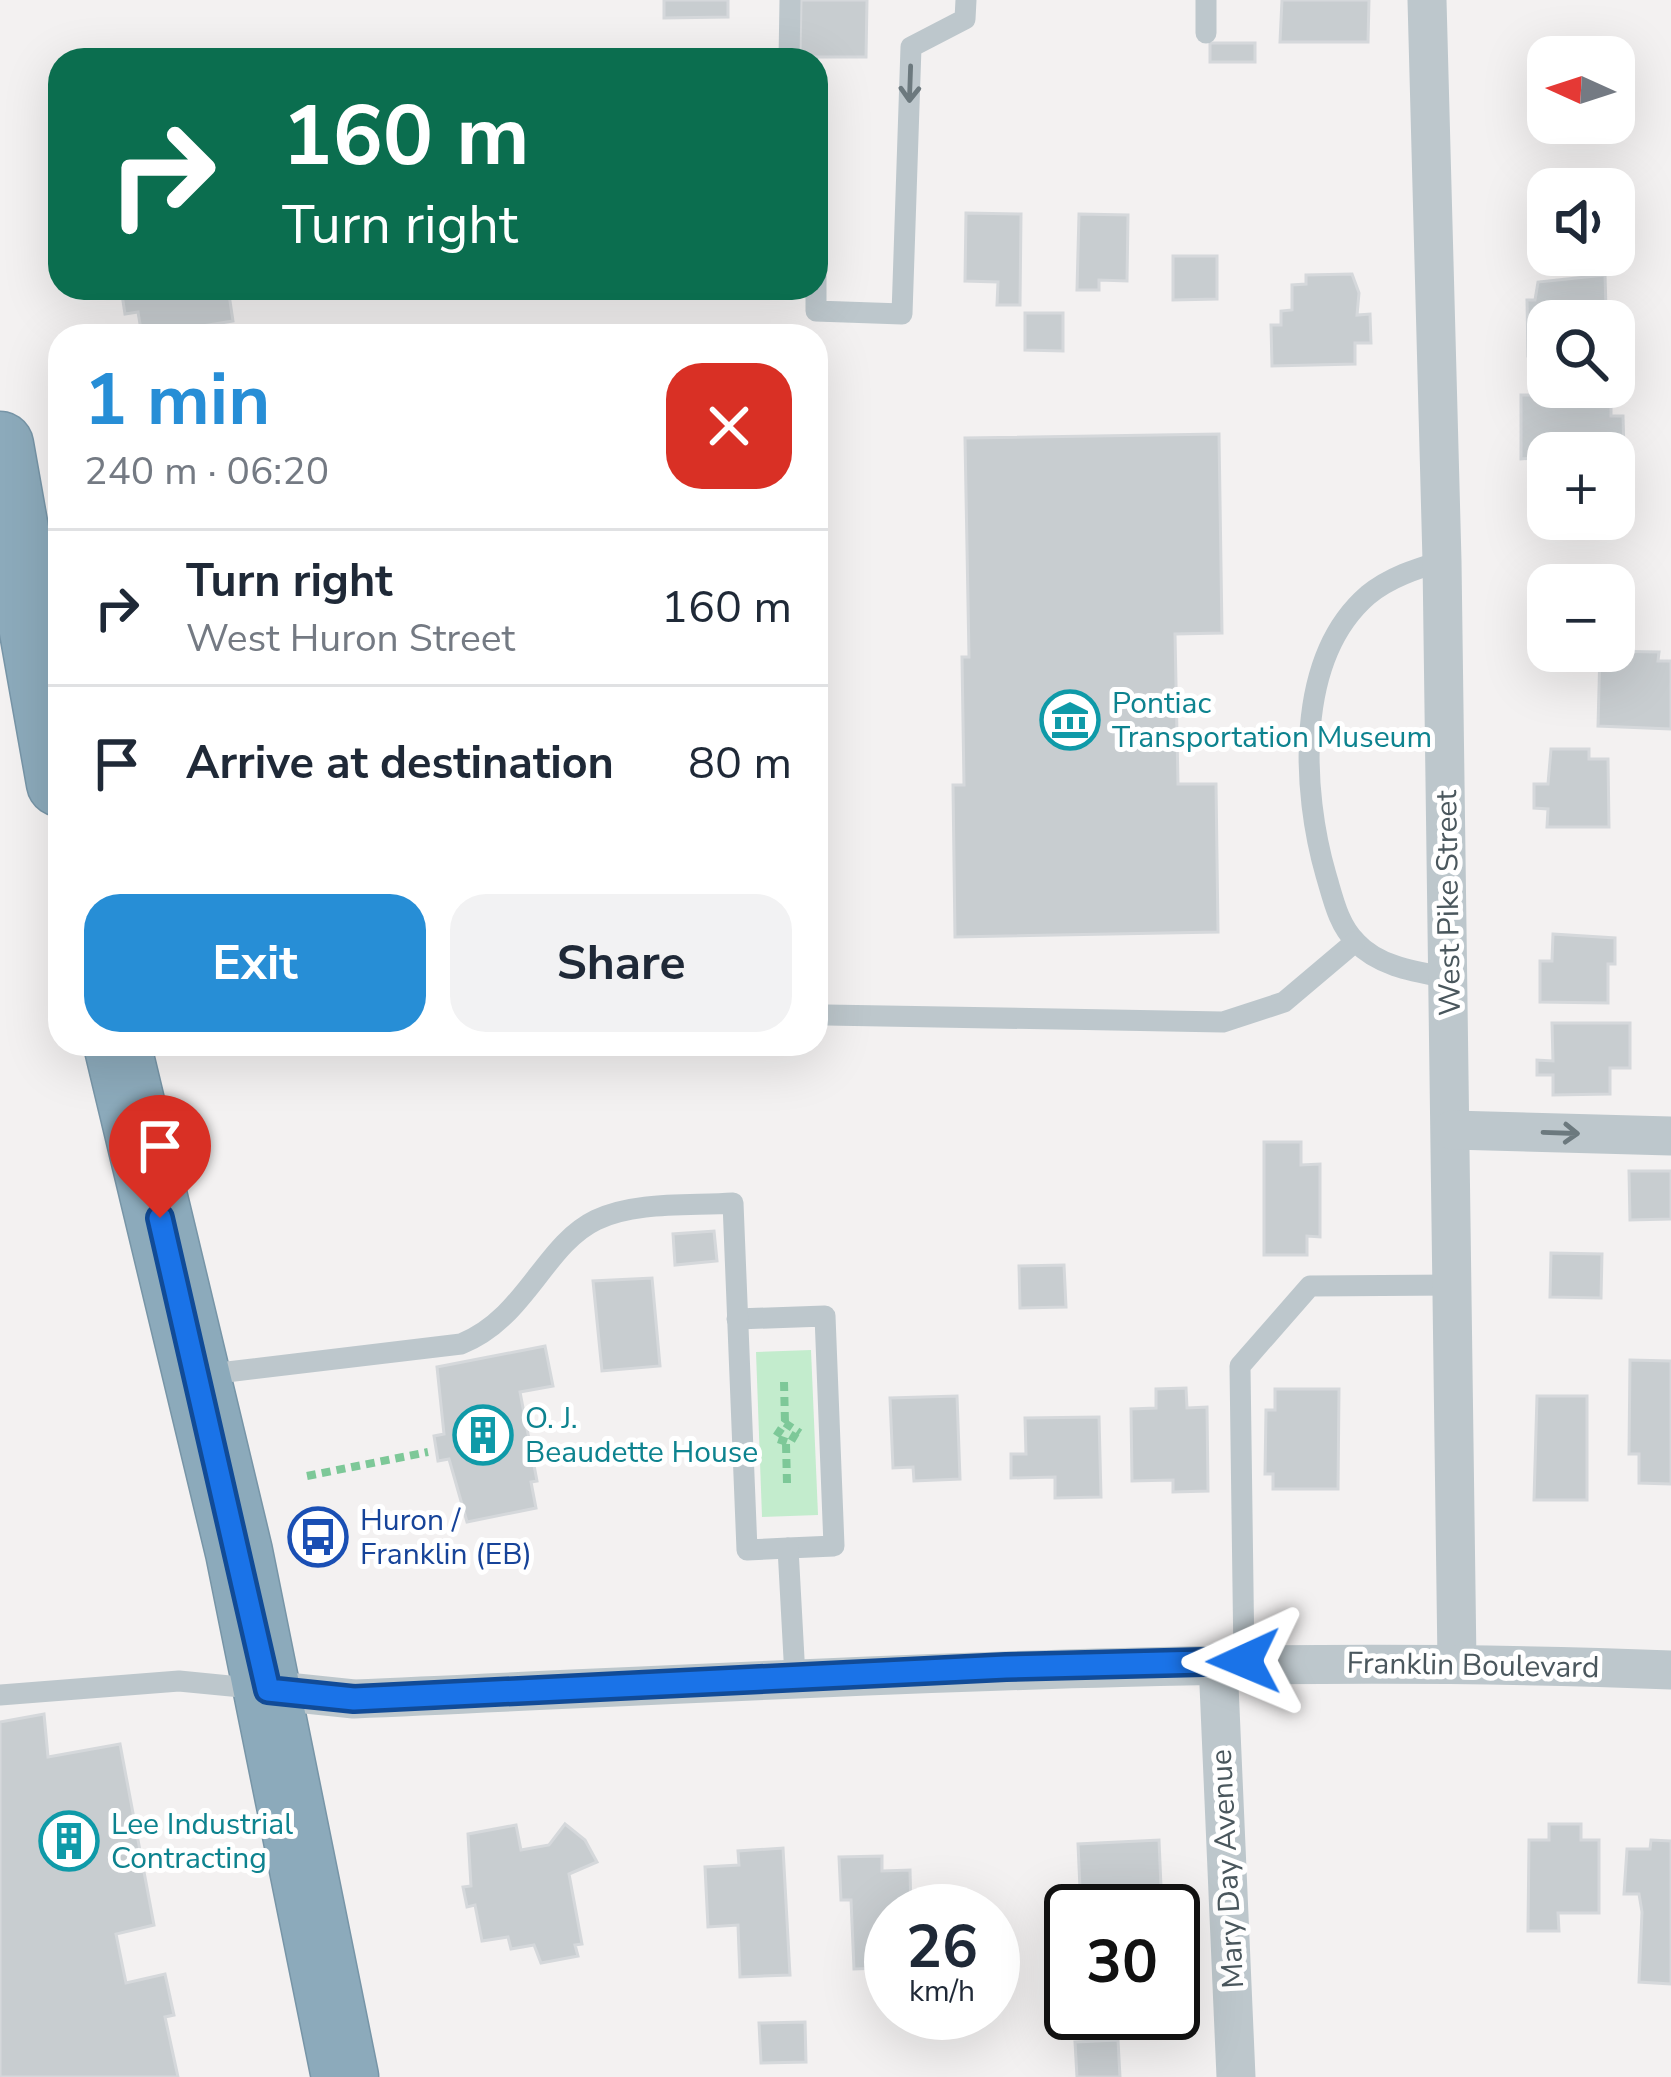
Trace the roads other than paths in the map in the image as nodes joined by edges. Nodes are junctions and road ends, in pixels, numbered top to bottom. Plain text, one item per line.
1 (790, 0) edge
2 (966, 0) edge
3 (1206, 0) edge
4 (1427, 0) edge
5 (1206, 33) dead end
6 (789, 48) edge
7 (816, 300) edge
8 (0, 445) edge
9 (1442, 561) junction
10 (48, 715) edge
11 (1355, 942) junction
12 (1449, 979) junction
13 (828, 1015) edge
14 (120, 1056) edge
15 (1452, 1130) junction
16 (1671, 1136) edge
17 (1454, 1285) junction
18 (737, 1319) junction
19 (199, 1376) junction
20 (788, 1548) junction
21 (1231, 1661) junction
22 (1457, 1663) junction
23 (1671, 1670) edge
24 (795, 1677) junction
25 (268, 1690) junction
26 (0, 1696) edge
27 (345, 2077) edge
28 (1236, 2077) edge

1 - 6 lane
2 -> 7 lane
3 - 5 lane
4 - 9 street, West Pike Street
8 - 10 highway
9 - 11 lane
9 - 12 street, West Pike Street
11 - 12 lane
11 - 13 lane
12 - 15 street, West Pike Street
14 - 19 highway
15 -> 16 street
15 - 17 street, West Pike Street
17 - 21 lane
17 - 22 street, West Pike Street
18 - 19 lane
18 - 20 lane
18 - 20 lane
19 - 25 highway
20 - 24 lane
21 - 22 street, Franklin Boulevard
21 - 24 street, Franklin Boulevard
21 - 28 street, Mary Day Avenue
22 - 23 street, Franklin Boulevard
24 - 25 street, Franklin Boulevard
25 - 26 lane
25 - 27 highway

